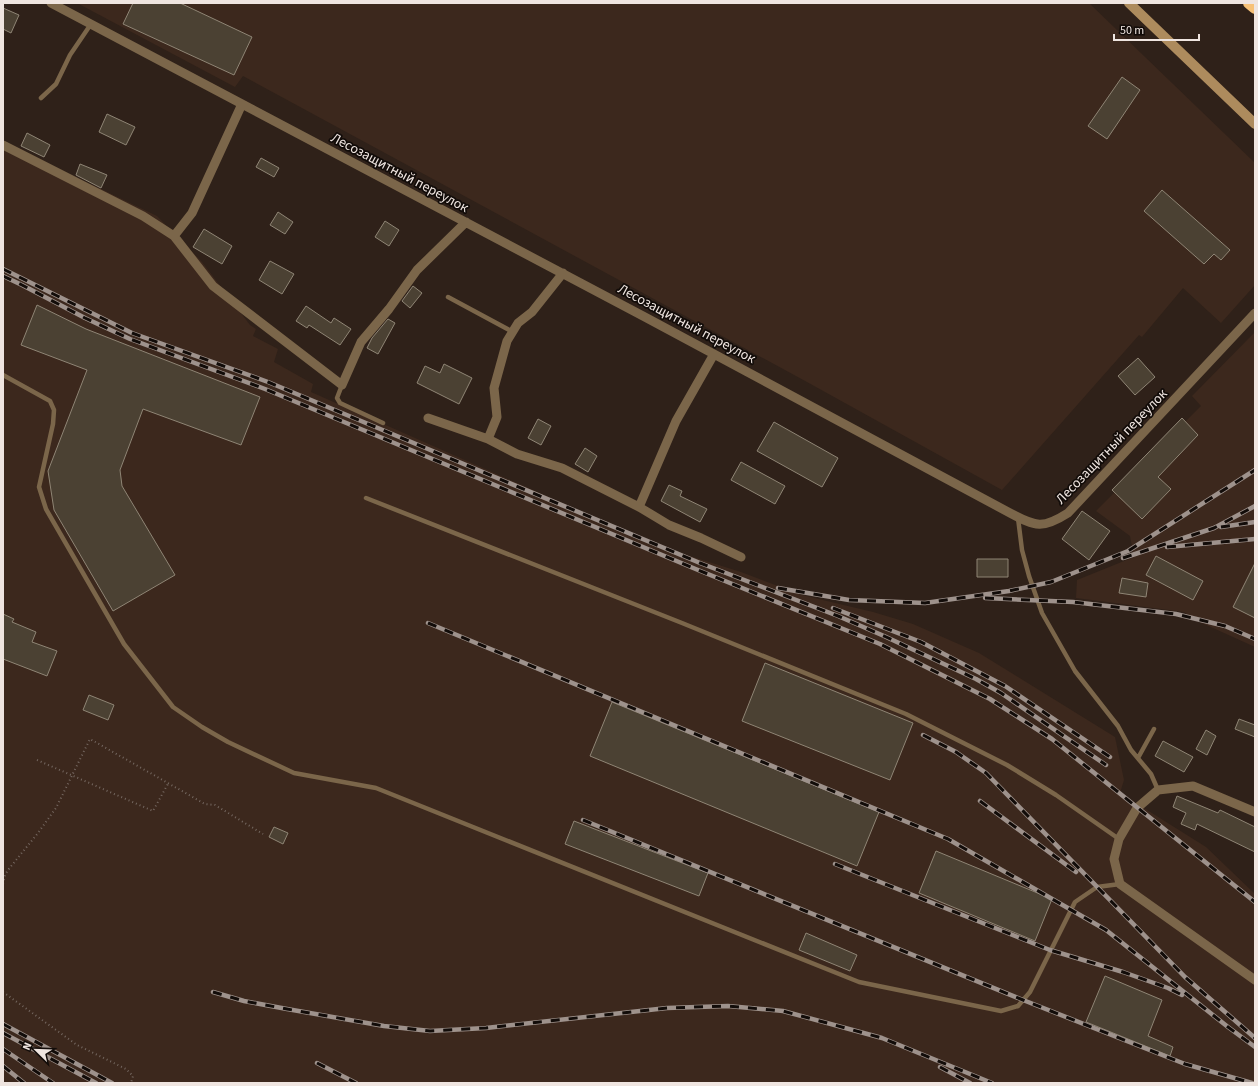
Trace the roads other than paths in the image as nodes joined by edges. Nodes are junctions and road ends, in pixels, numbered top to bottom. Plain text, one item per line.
1 (51, 3) edge
2 (1129, 3) edge
3 (1249, 3) edge
4 (1255, 8) edge
5 (91, 24) junction
6 (41, 98) dead end
7 (242, 104) junction
8 (1255, 124) edge
9 (3, 145) edge
10 (466, 222) junction
11 (174, 236) junction
12 (562, 273) junction
13 (448, 297) dead end
14 (1255, 313) edge
15 (513, 332) junction
16 (714, 354) junction
17 (3, 375) edge
18 (342, 385) junction
19 (428, 418) dead end
20 (383, 423) dead end
21 (488, 439) junction
22 (366, 498) dead end
23 (639, 507) junction
24 (1018, 518) junction
25 (741, 557) dead end
26 (1154, 729) dead end
27 (1138, 758) junction
28 (1158, 790) junction
29 (1255, 812) edge
30 (1119, 839) junction
31 (1120, 884) junction
32 (1255, 980) edge

1 - 5 street, Лесозащитный переулок
2 - 8 street
3 - 4 highway
5 - 6 lane
5 - 7 street, Лесозащитный переулок
7 - 10 street, Лесозащитный переулок
7 - 11 street
9 - 11 street
10 - 12 street, Лесозащитный переулок
10 - 18 street
11 - 18 street
12 - 15 street
12 - 16 street, Лесозащитный переулок
13 - 15 lane
14 - 24 street, Лесозащитный переулок
15 - 21 street
16 - 23 street
16 - 24 street, Лесозащитный переулок
17 - 31 lane
18 - 20 lane
19 - 21 street
21 - 23 street
22 - 30 lane
23 - 25 street
24 - 27 lane
26 - 27 lane
27 - 28 lane
28 - 29 street
28 - 30 street
30 - 31 street
31 - 32 street

